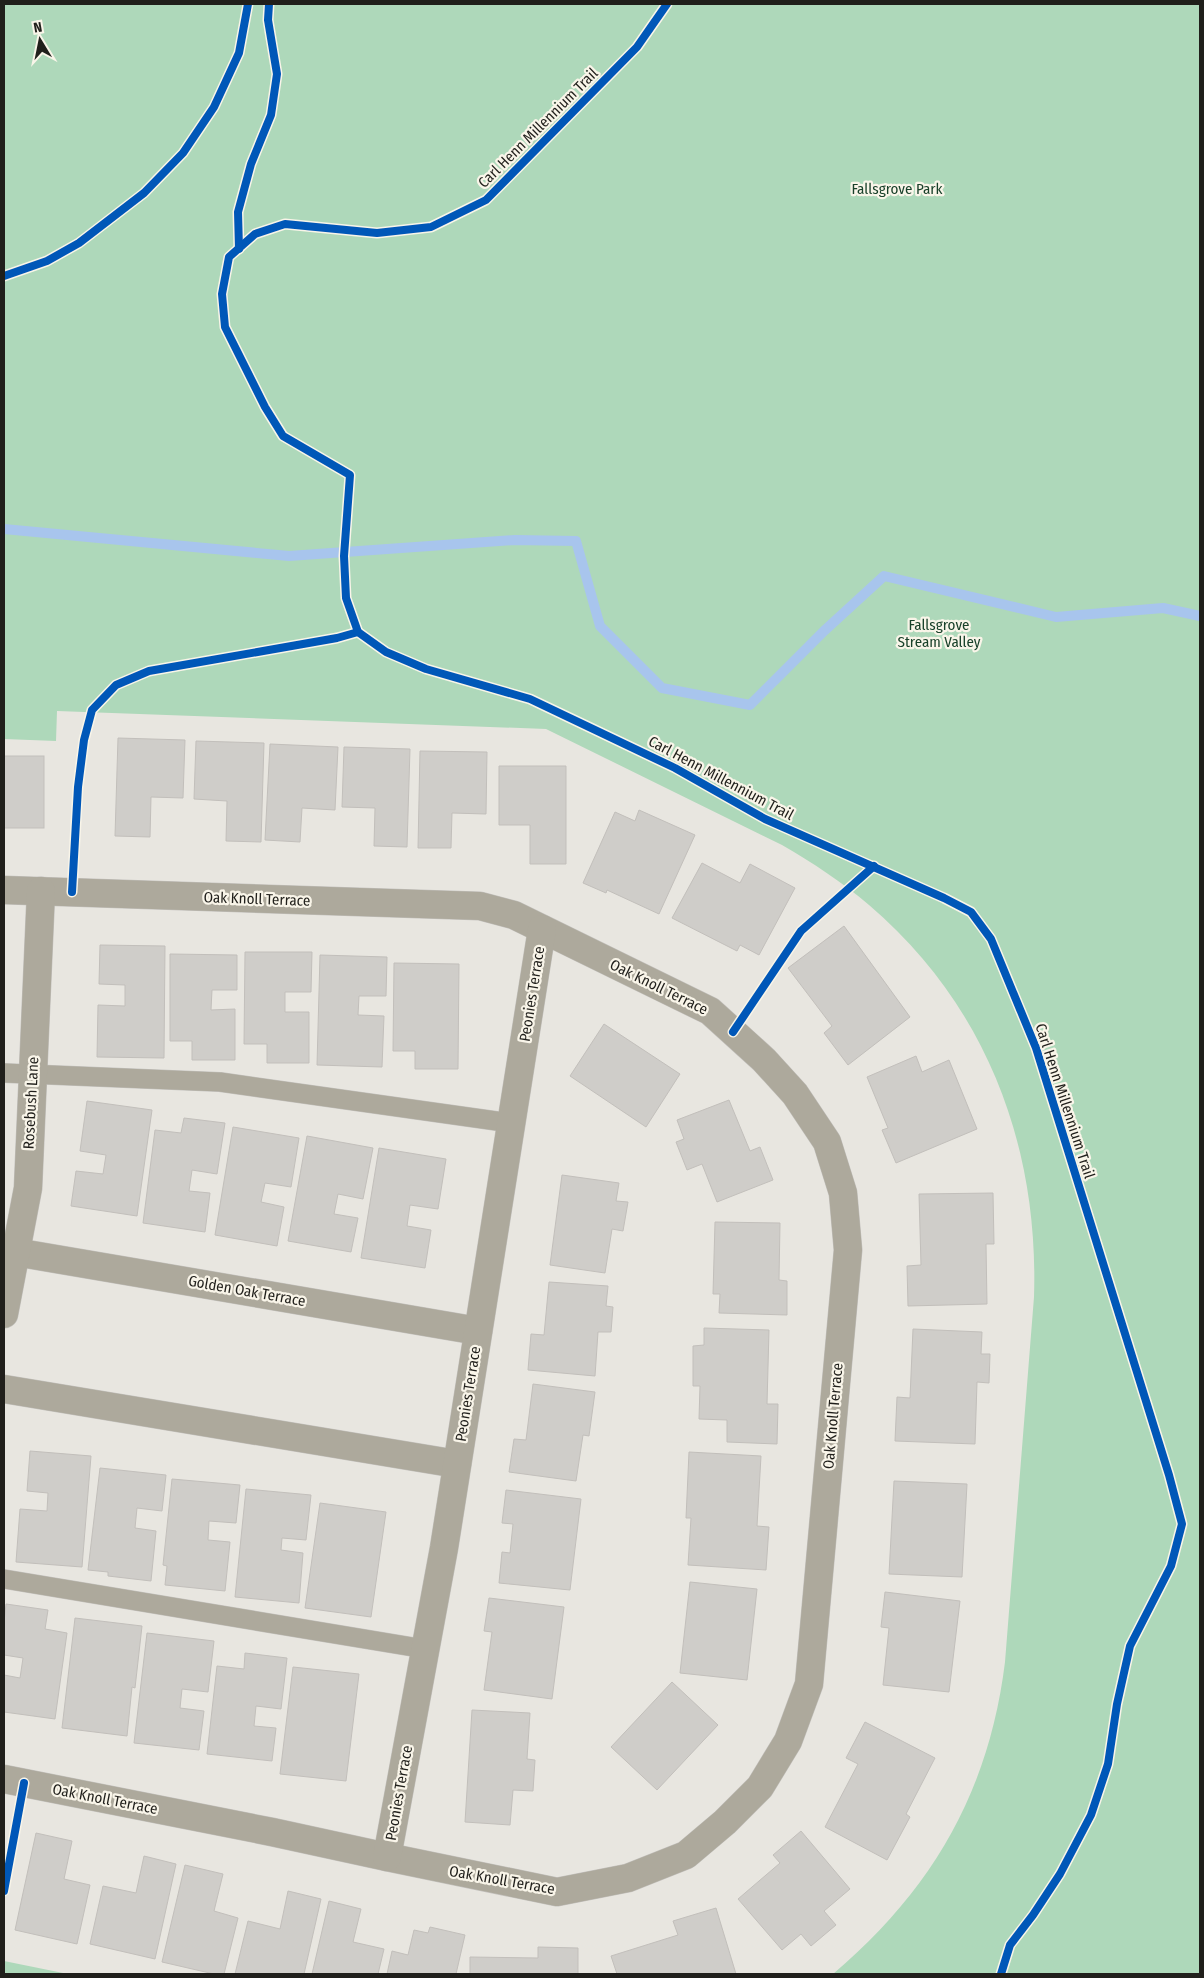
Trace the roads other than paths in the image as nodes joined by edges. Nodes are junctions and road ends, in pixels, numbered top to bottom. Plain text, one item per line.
1 (4, 890) edge
2 (42, 891) junction
3 (542, 929) junction
4 (4, 1073) edge
5 (33, 1074) junction
6 (511, 1123) junction
7 (15, 1252) junction
8 (4, 1314) edge
9 (478, 1331) junction
10 (4, 1389) edge
11 (457, 1464) junction
12 (4, 1579) edge
13 (425, 1649) junction
14 (4, 1779) edge
15 (387, 1858) junction

1 - 2 street, Oak Knoll Terrace
2 - 3 street, Oak Knoll Terrace
2 - 5 street, Rosebush Lane
3 - 6 street, Peonies Terrace
3 - 15 street, Oak Knoll Terrace
4 - 5 lane
5 - 6 lane
5 - 7 street, Rosebush Lane
6 - 9 street, Peonies Terrace
7 - 8 street, Rosebush Lane
7 - 9 street, Golden Oak Terrace
9 - 11 street, Peonies Terrace
10 - 11 street
11 - 13 street, Peonies Terrace
12 - 13 lane
13 - 15 street, Peonies Terrace
14 - 15 street, Oak Knoll Terrace

